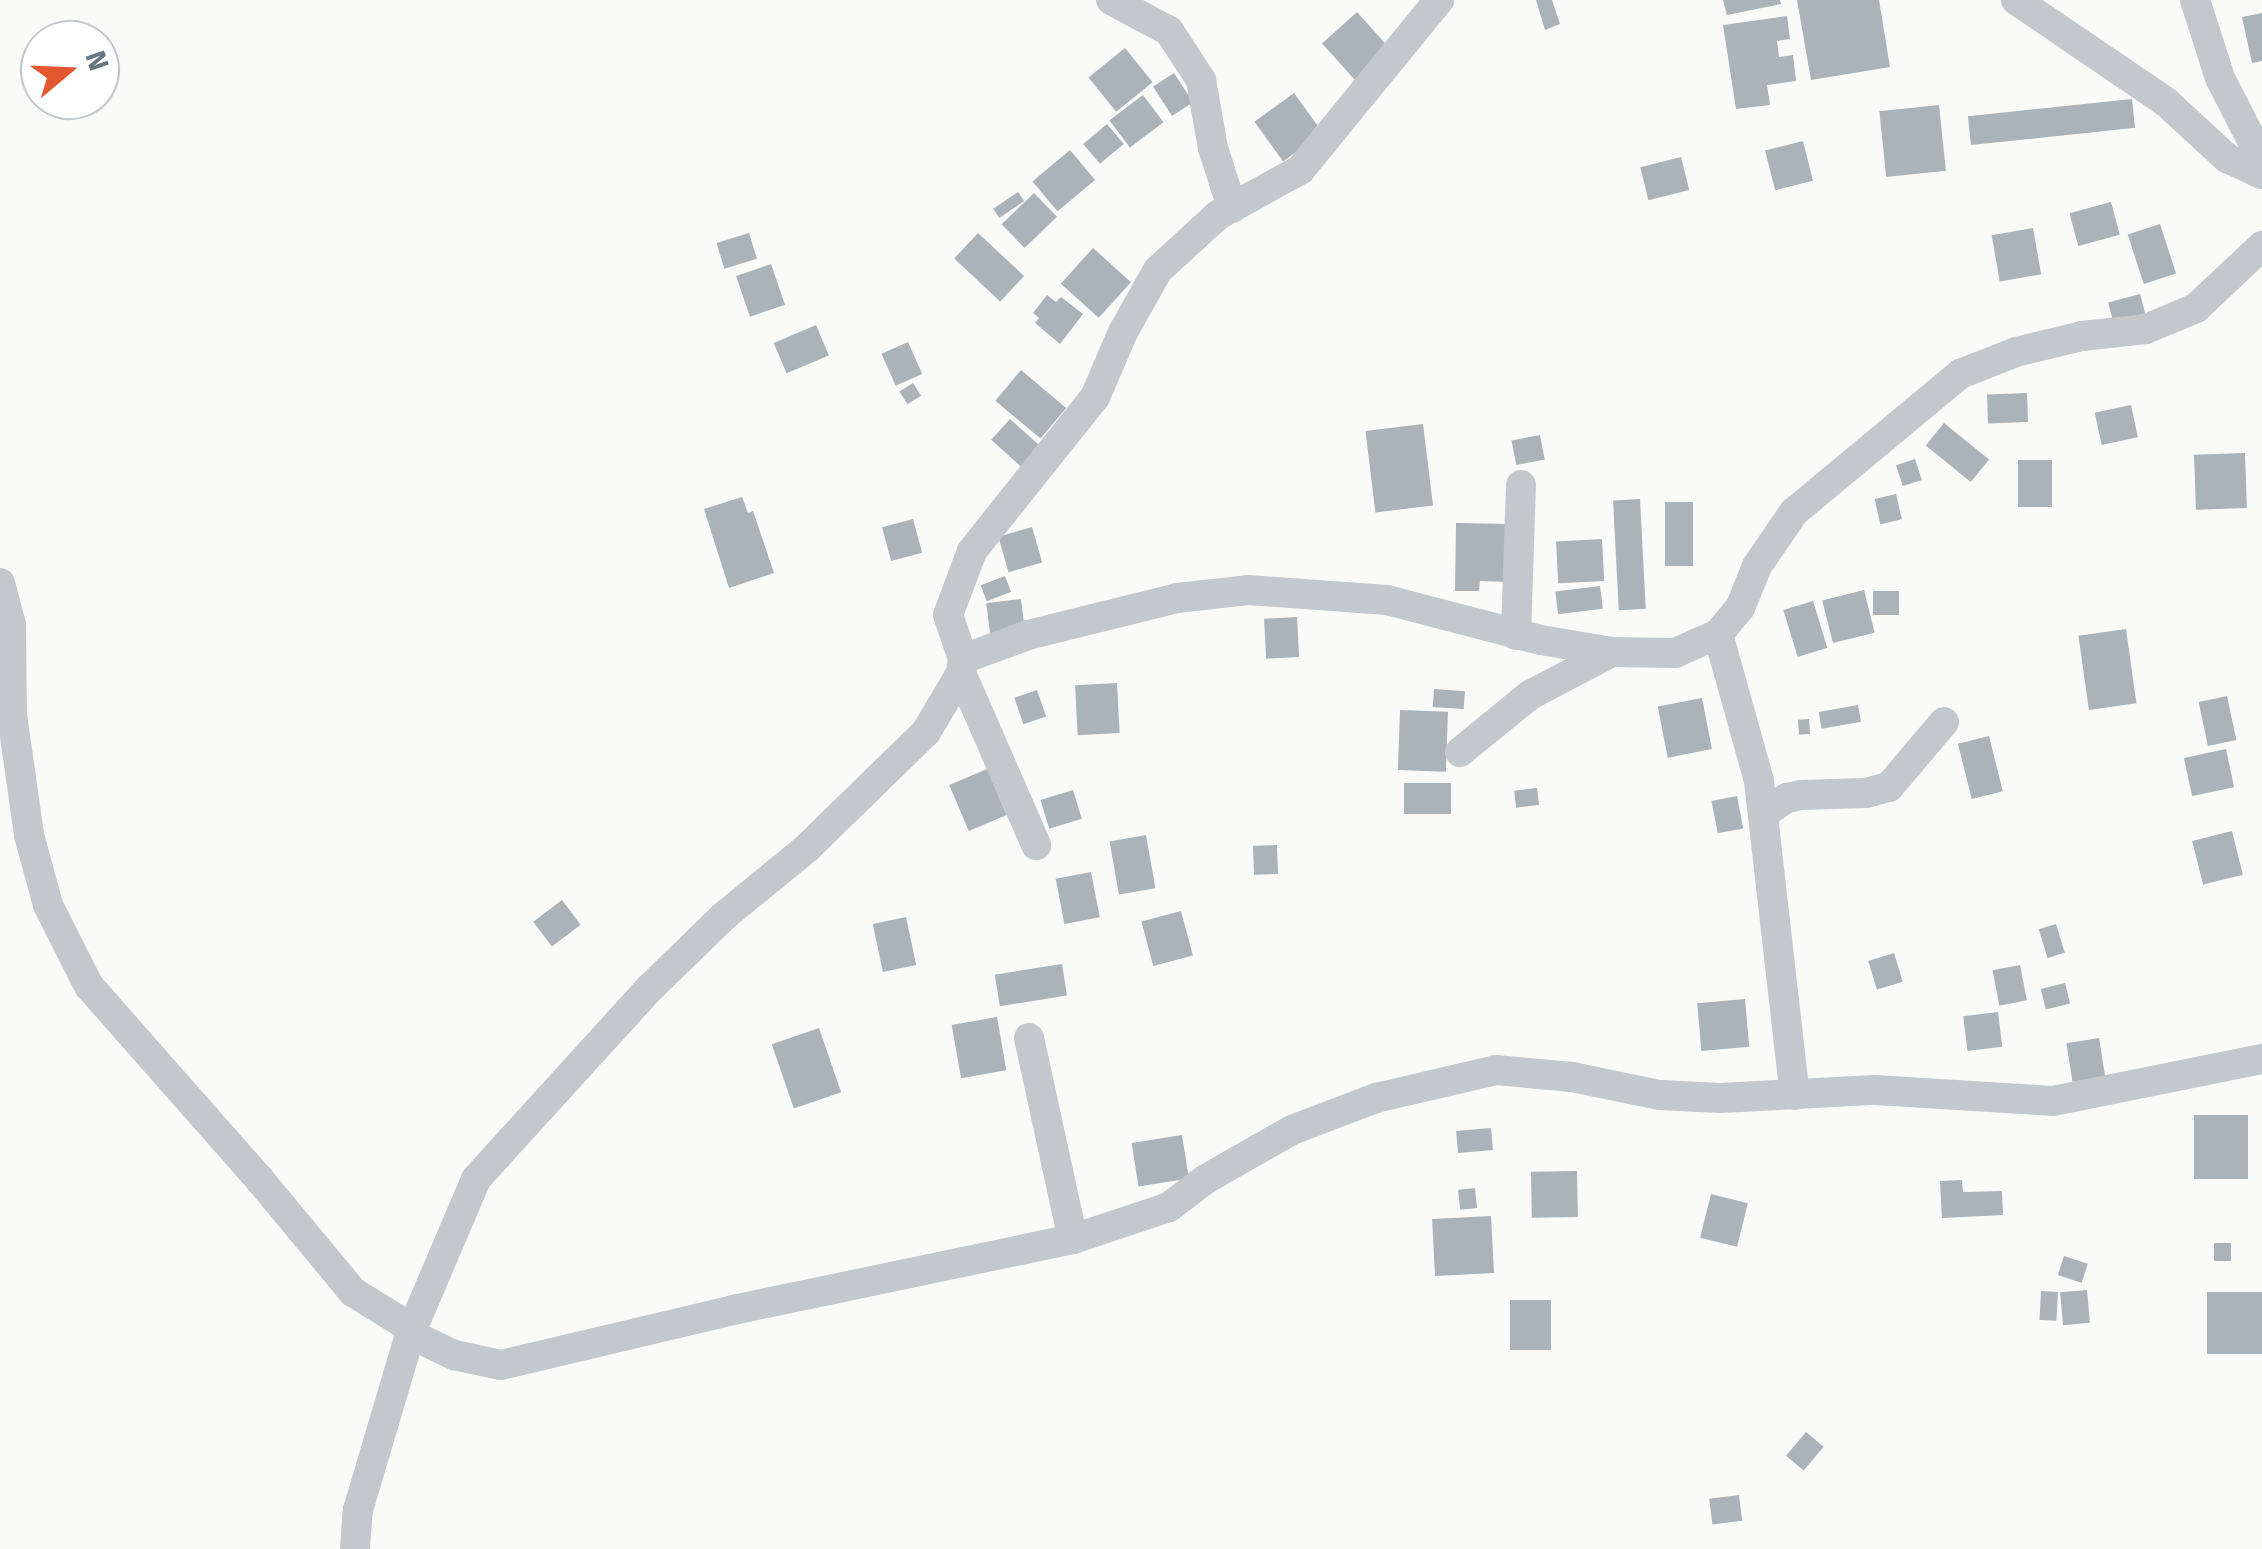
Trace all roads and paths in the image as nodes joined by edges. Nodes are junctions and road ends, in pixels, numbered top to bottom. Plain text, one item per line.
1 (1110, 0) edge
2 (1439, 0) edge
3 (2016, 0) edge
4 (2195, 0) edge
5 (2262, 160) edge
6 (2262, 174) edge
7 (1232, 208) junction
8 (2262, 246) edge
9 (1521, 485) dead end
10 (0, 583) edge
11 (1718, 634) junction
12 (1516, 635) junction
13 (1612, 652) junction
14 (962, 666) junction
15 (1944, 722) dead end
16 (1460, 752) dead end
17 (1763, 814) junction
18 (1036, 844) dead end
19 (1029, 1038) dead end
20 (2262, 1059) edge
21 (1795, 1094) junction
22 (1073, 1239) junction
23 (410, 1331) junction
24 (356, 1549) edge

1 - 7 street
2 - 7 street
3 - 6 street
4 - 5 street
7 - 14 street
8 - 11 street
9 - 12 street
10 - 23 street
11 - 13 street
11 - 17 street
12 - 13 street
12 - 14 street
13 - 16 street
14 - 18 street
14 - 23 street
15 - 17 street
17 - 21 street
19 - 22 street
20 - 21 street
21 - 22 street
22 - 23 street
23 - 24 street

